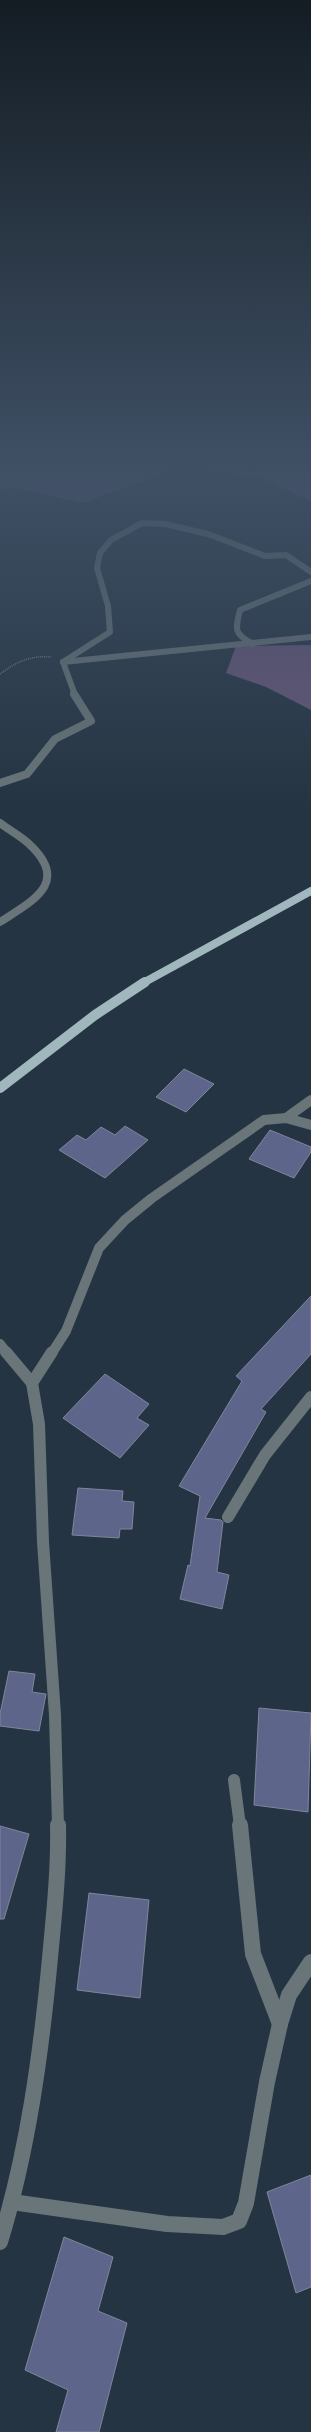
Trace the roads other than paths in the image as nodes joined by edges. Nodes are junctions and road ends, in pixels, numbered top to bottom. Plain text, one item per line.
1 (101, 582) edge
2 (307, 582) edge
3 (311, 638) edge
4 (253, 644) junction
5 (63, 662) junction
6 (0, 783) edge
7 (0, 823) edge
8 (311, 891) edge
9 (0, 922) edge
10 (0, 1088) edge
11 (311, 1100) edge
12 (286, 1118) junction
13 (311, 1125) edge
14 (0, 1344) edge
15 (32, 1383) junction
16 (311, 1397) edge
17 (228, 1517) dead end
18 (234, 1780) dead end
19 (311, 1962) edge
20 (280, 2024) junction
21 (12, 2202) junction
22 (0, 2242) edge

1 - 5 street
2 - 4 street
3 - 4 street
4 - 5 street
5 - 6 street
7 - 9 street
8 - 10 main road
11 - 12 street
12 - 13 street
12 - 15 street
14 - 15 street
15 - 21 street
16 - 17 street
18 - 20 street
19 - 20 street
20 - 21 street
21 - 22 street

